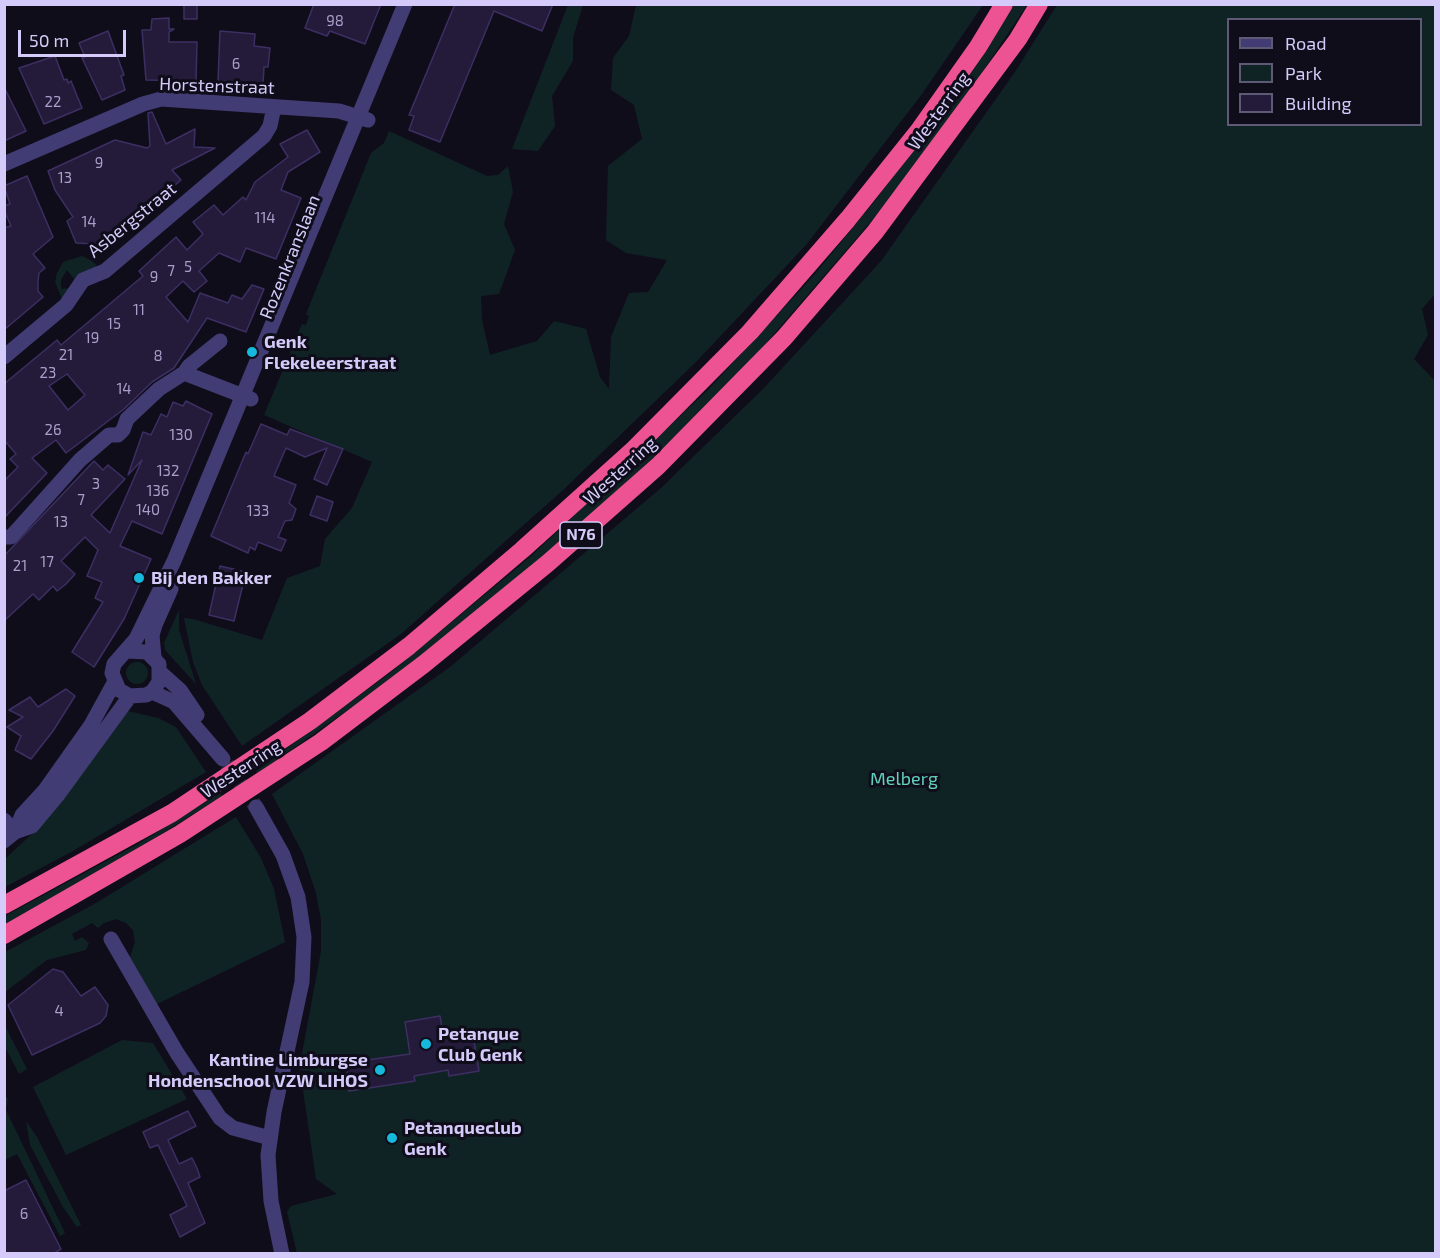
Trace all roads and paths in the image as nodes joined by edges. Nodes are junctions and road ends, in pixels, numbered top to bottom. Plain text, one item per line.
1 (405, 4) edge
2 (415, 4) edge
3 (1004, 4) edge
4 (1039, 4) edge
5 (274, 107) junction
6 (363, 118) junction
7 (4, 164) edge
8 (220, 341) dead end
9 (4, 357) edge
10 (184, 373) junction
11 (248, 398) junction
12 (4, 537) edge
13 (127, 651) junction
14 (154, 657) junction
15 (160, 673) junction
16 (114, 682) junction
17 (152, 692) junction
18 (130, 696) junction
19 (211, 742) junction
20 (223, 759) tunnel mouth
21 (256, 807) tunnel mouth
22 (4, 820) edge
23 (10, 836) edge
24 (4, 905) edge
25 (4, 935) edge
26 (111, 939) dead end
27 (270, 1138) junction
28 (282, 1254) edge

1 - 6 street, Rozenkranslaan
2 - 6 street, Rozenkranslaan
3 - 24 highway, Westerring / N76
4 - 25 highway, Westerring / N76
5 - 6 street, Horstenstraat
5 - 7 street, Horstenstraat
5 - 9 street, Asbergstraat
6 - 11 street, Rozenkranslaan
8 - 10 street
10 - 11 street
10 - 12 street
11 - 13 street, Rozenkranslaan
11 - 14 street, Rozenkranslaan
13 - 14 street
13 - 16 street, Rozenkranslaan
14 - 15 street, Rozenkranslaan
15 - 17 street
15 - 19 street
16 - 18 street
16 - 23 street, Rozenkranslaan
17 - 18 street
17 - 19 street
18 - 23 street
19 - 20 street
21 - 27 street
22 - 23 street
26 - 27 street
27 - 28 street

